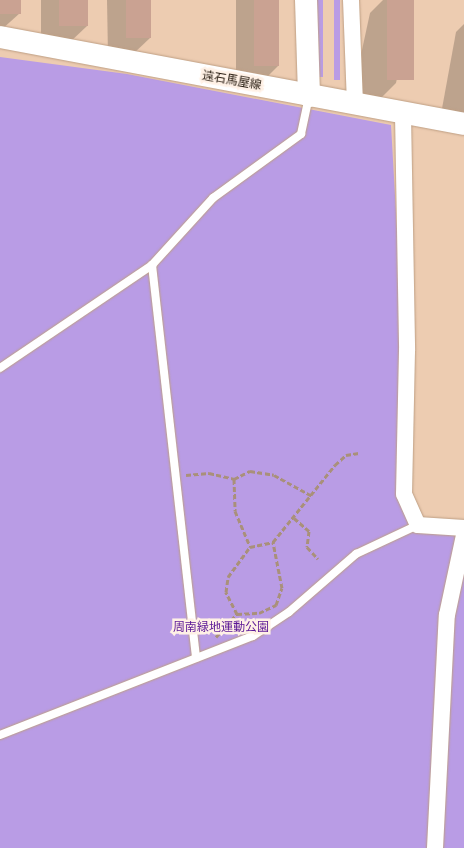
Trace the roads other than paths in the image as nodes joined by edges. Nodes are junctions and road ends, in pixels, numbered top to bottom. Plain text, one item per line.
1 (306, 0) edge
2 (351, 0) edge
3 (0, 37) edge
4 (309, 96) junction
5 (354, 105) junction
6 (403, 114) junction
7 (464, 124) edge
8 (152, 265) junction
9 (0, 368) edge
10 (418, 525) junction
11 (464, 528) edge
12 (464, 535) edge
13 (196, 658) junction
14 (0, 735) edge
15 (435, 848) edge

1 - 4 street
2 - 5 street
3 - 4 street, 遠石馬屋線
4 - 5 street, 遠石馬屋線
4 - 8 lane
5 - 6 street, 遠石馬屋線
6 - 7 street, 遠石馬屋線
6 - 10 street
8 - 9 lane
8 - 13 lane
10 - 11 street
10 - 13 lane
12 - 15 street
13 - 14 lane

